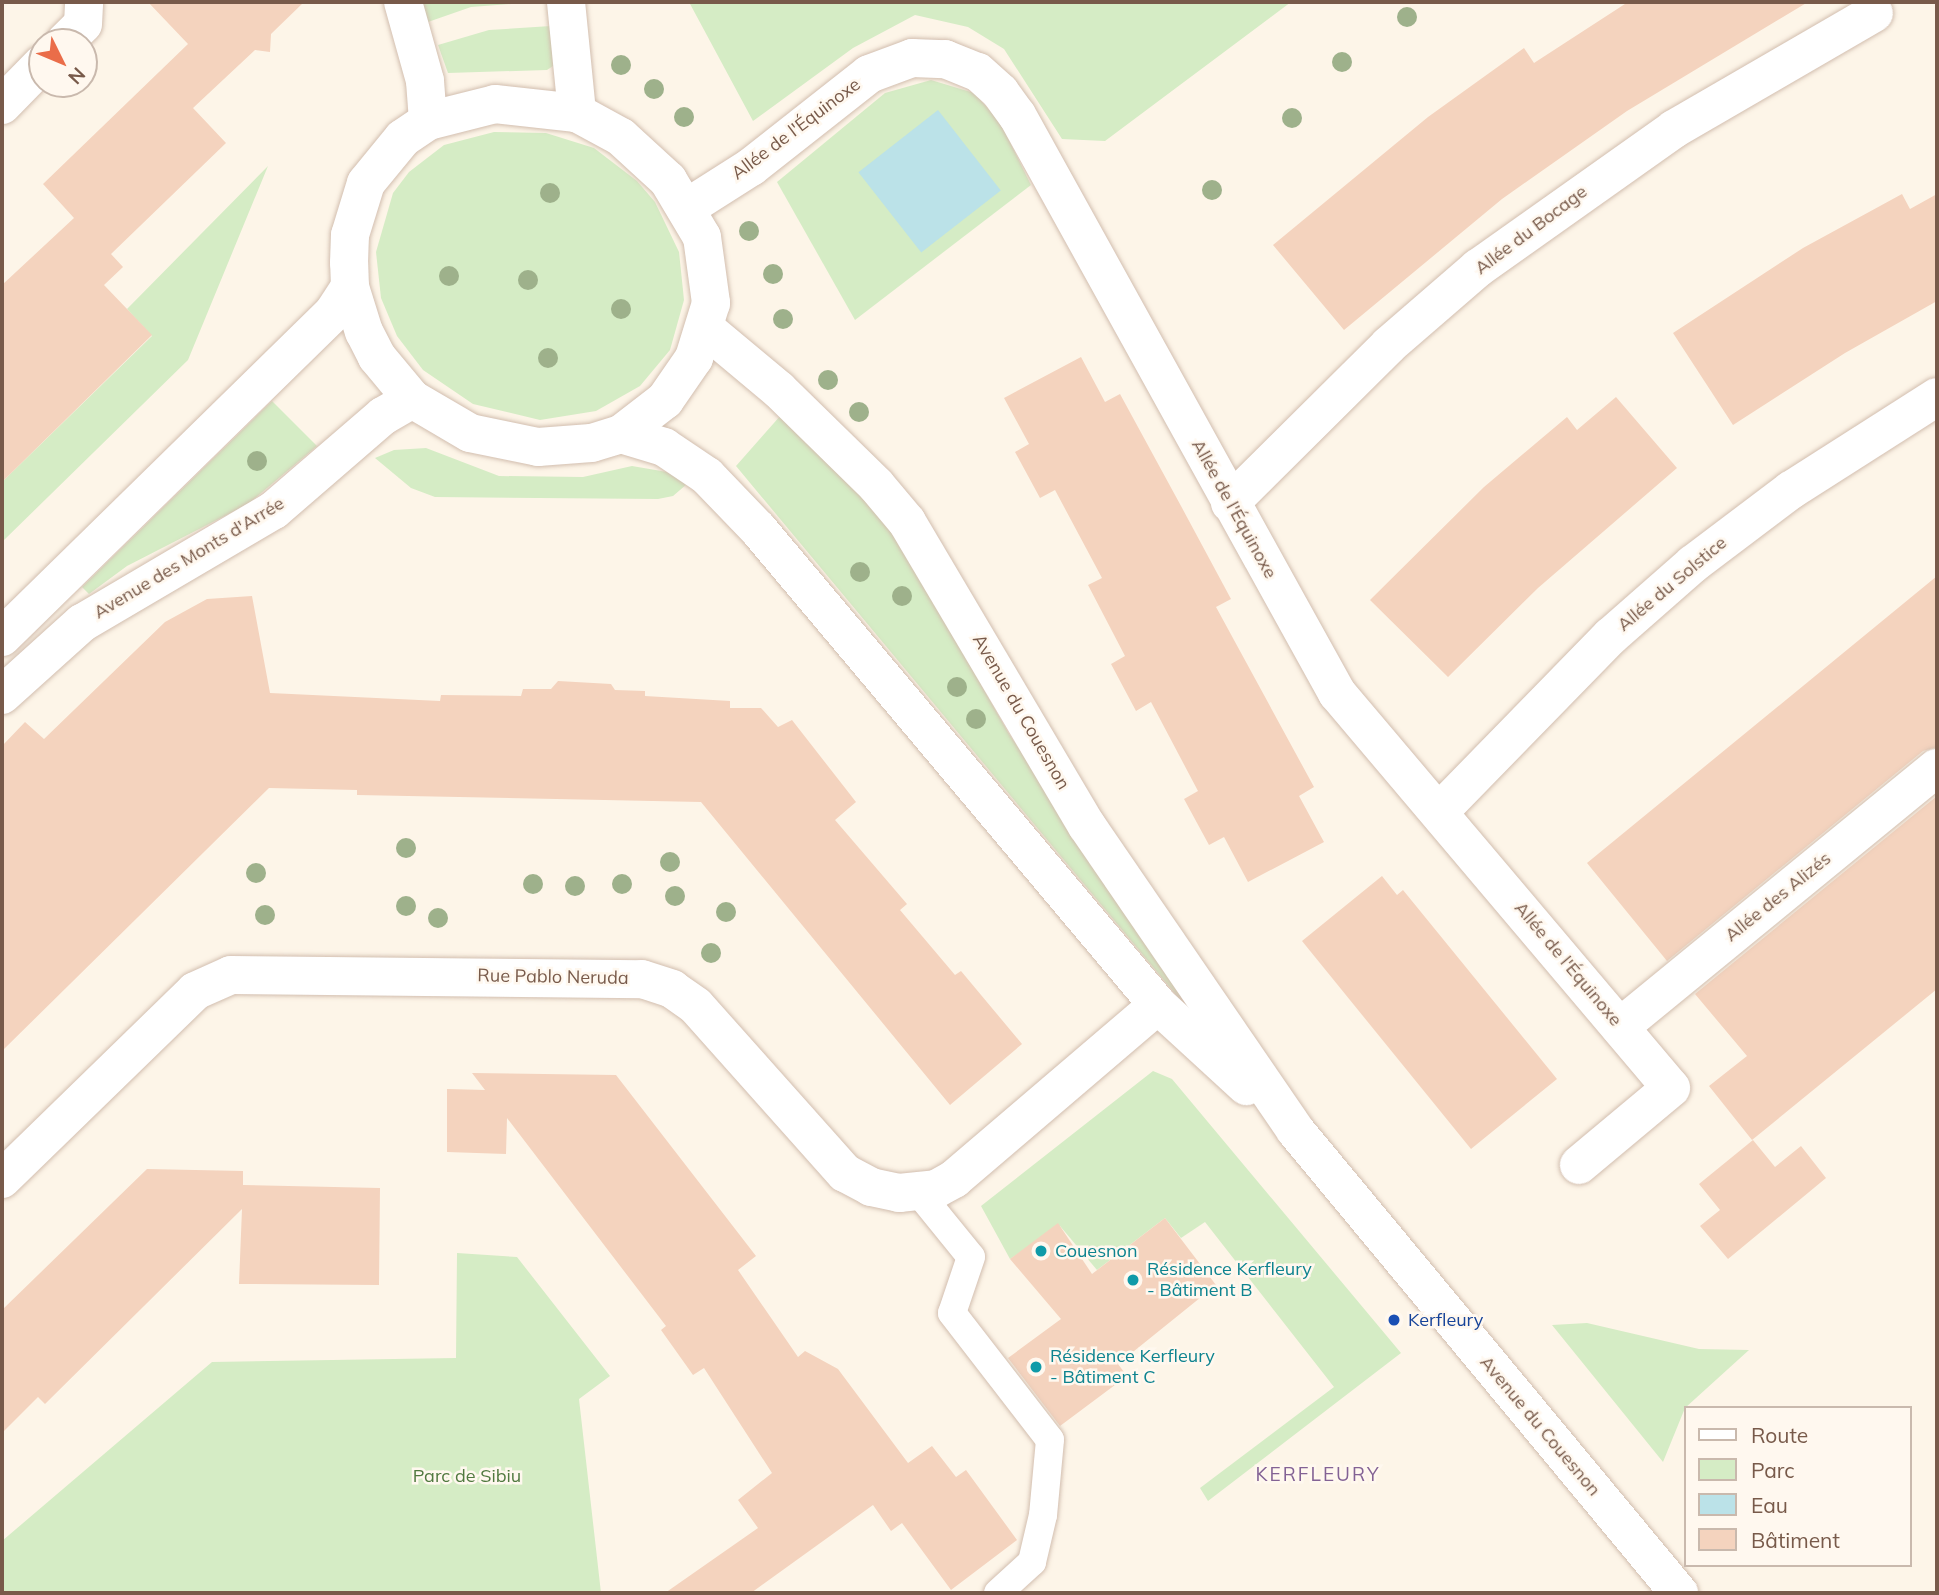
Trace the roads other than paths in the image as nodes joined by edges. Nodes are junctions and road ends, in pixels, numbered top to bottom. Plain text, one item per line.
1 (85, 2) edge
2 (403, 2) edge
3 (566, 2) edge
4 (1874, 13) dead end
5 (79, 28) edge
6 (28, 78) edge
7 (2, 104) edge
8 (578, 113) junction
9 (428, 121) junction
10 (688, 207) junction
11 (350, 287) junction
12 (706, 329) junction
13 (1937, 397) edge
14 (412, 399) junction
15 (621, 434) junction
16 (1230, 503) junction
17 (2, 637) edge
18 (2, 695) edge
19 (1937, 768) edge
20 (1441, 810) junction
21 (1158, 1005) junction
22 (1620, 1027) junction
23 (1295, 1130) junction
24 (1579, 1165) dead end
25 (2, 1179) edge
26 (919, 1193) junction
27 (998, 1593) edge
28 (1679, 1593) edge

1 - 5 street
2 - 9 street
3 - 8 street
4 - 16 street, Allée du Bocage
6 - 7 street
8 - 9 street
8 - 10 street
9 - 11 street
10 - 12 street
10 - 16 street, Allée de l'Équinoxe
11 - 14 street
11 - 17 street
12 - 15 street
12 - 23 street, Avenue du Couesnon
13 - 20 street, Allée du Solstice
14 - 15 street
14 - 18 street, Avenue des Monts d'Arrée
15 - 21 street, Avenue du Couesnon
16 - 20 street, Allée de l'Équinoxe
19 - 22 street, Allée des Alizés
20 - 22 street, Allée de l'Équinoxe
21 - 23 street, Avenue du Couesnon
21 - 26 street, Rue Pablo Neruda
22 - 24 street, Allée de l'Équinoxe
23 - 28 street, Avenue du Couesnon
25 - 26 street, Rue Pablo Neruda
26 - 27 lane

